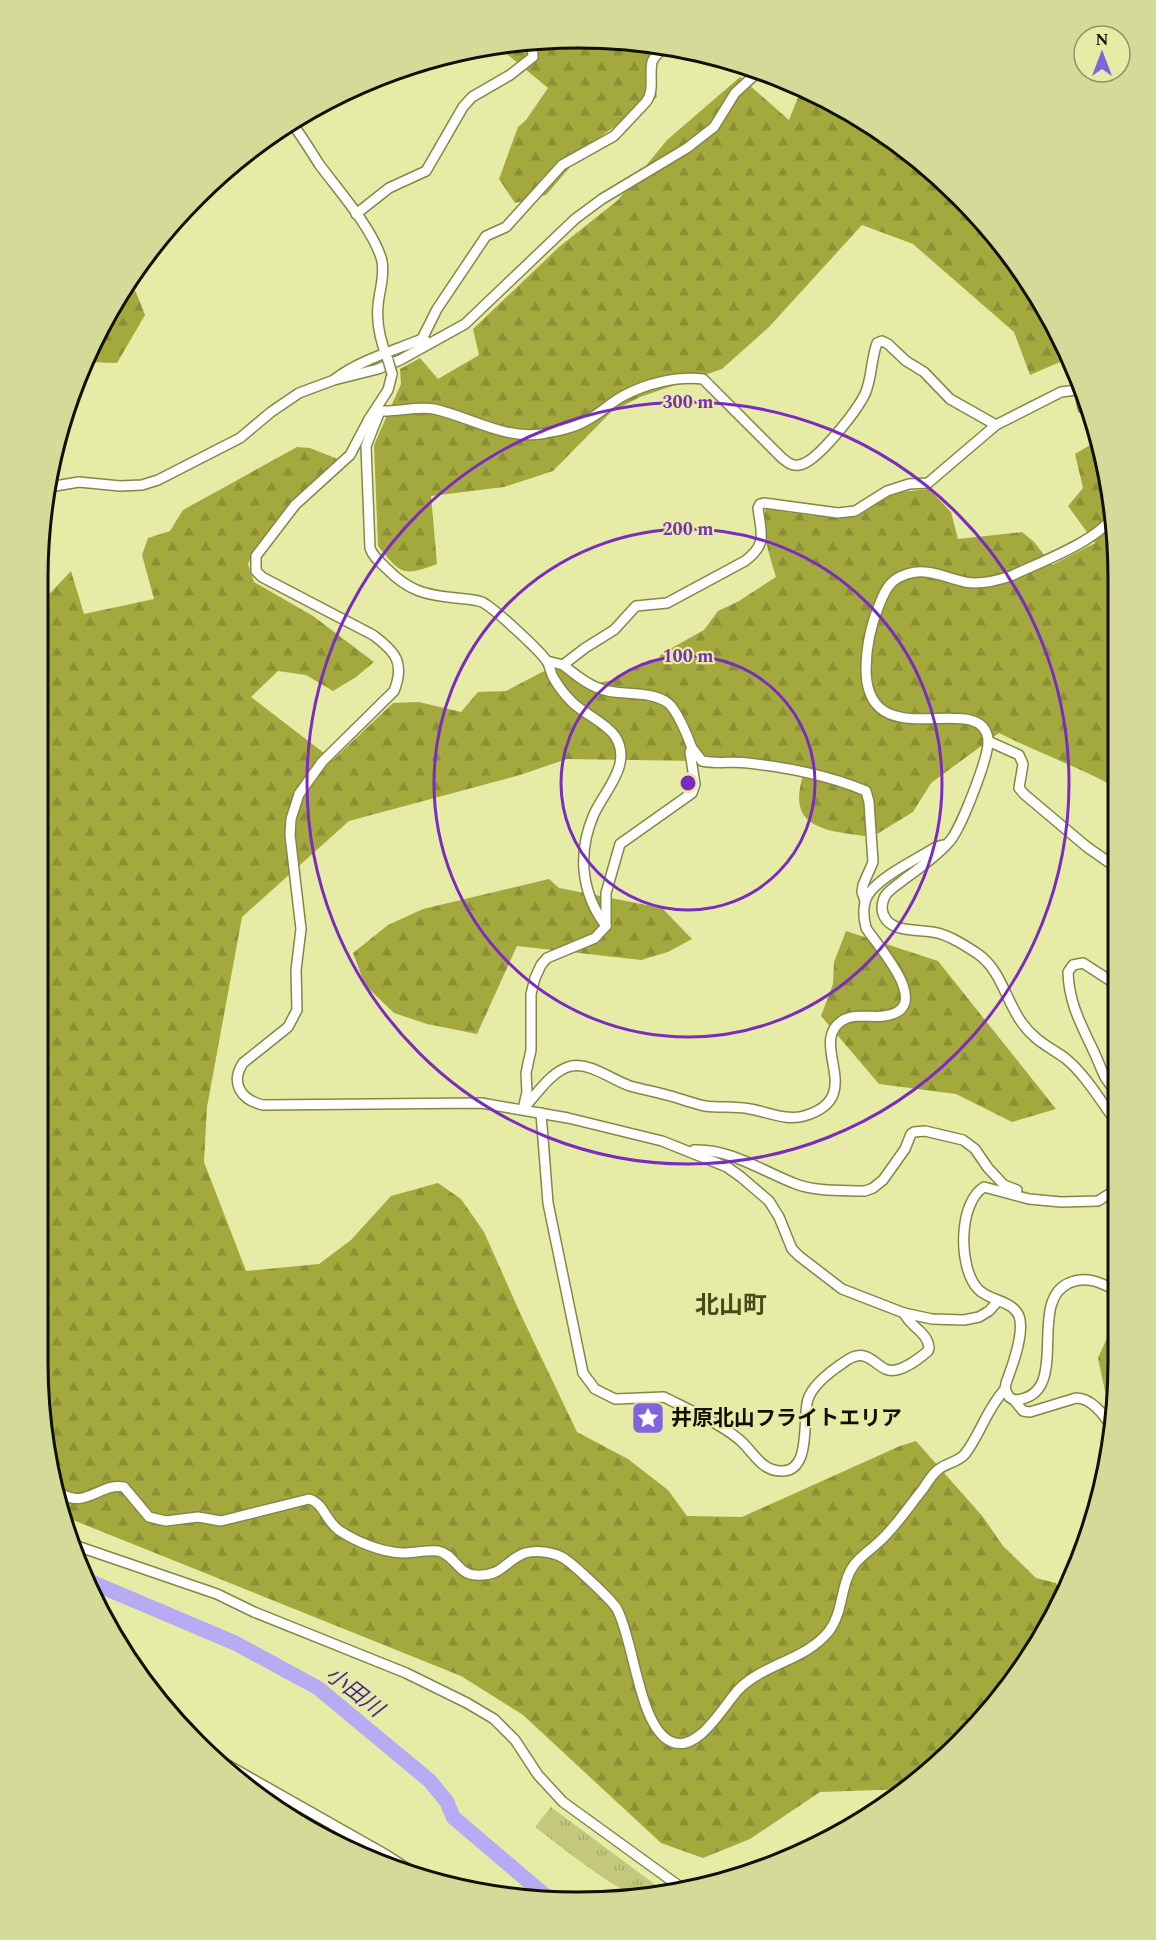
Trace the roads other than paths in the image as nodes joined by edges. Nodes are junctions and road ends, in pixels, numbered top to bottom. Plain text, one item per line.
1 (533, 50) edge
2 (658, 55) edge
3 (752, 77) edge
4 (296, 129) edge
5 (356, 214) junction
6 (426, 342) junction
7 (386, 357) junction
8 (334, 380) junction
9 (1073, 390) edge
10 (378, 411) junction
11 (996, 425) junction
12 (56, 486) edge
13 (1105, 526) edge
14 (547, 661) junction
15 (562, 665) junction
16 (988, 741) junction
17 (692, 748) junction
18 (946, 845) junction
19 (1108, 862) edge
20 (865, 901) junction
21 (606, 926) junction
22 (1108, 979) edge
23 (1108, 1082) edge
24 (522, 1109) junction
25 (1108, 1111) edge
26 (541, 1113) junction
27 (690, 1152) junction
28 (1108, 1195) edge
29 (1029, 1199) junction
30 (1108, 1286) edge
31 (998, 1301) junction
32 (904, 1313) junction
33 (1005, 1389) junction
34 (1014, 1400) junction
35 (1105, 1417) edge
36 (65, 1496) edge
37 (82, 1548) edge
38 (249, 1777) edge
39 (255, 1782) edge
40 (258, 1782) junction
41 (341, 1829) junction
42 (349, 1839) edge
43 (387, 1856) edge
44 (675, 1883) edge

1 - 5 street
2 - 6 street
3 - 6 street
4 - 5 street
5 - 7 street
6 - 7 street
6 - 8 street
7 - 8 street
7 - 10 street, bridge
8 - 12 street
9 - 11 street
10 - 11 street
10 - 14 street
10 - 24 street
11 - 15 street
13 - 16 street
14 - 15 street
14 - 21 street
15 - 17 street
16 - 18 street
16 - 19 street
17 - 20 street
17 - 21 street
18 - 20 street
18 - 25 street
20 - 24 street
21 - 24 street
22 - 23 street
24 - 26 street
26 - 27 street
26 - 32 street
27 - 29 street
27 - 32 street
28 - 29 street
29 - 31 street
30 - 34 street
31 - 32 street
31 - 33 street
33 - 34 street
33 - 36 street
34 - 35 street
37 - 44 street
38 - 40 street
39 - 40 street
40 - 41 street
41 - 42 street
41 - 43 street

